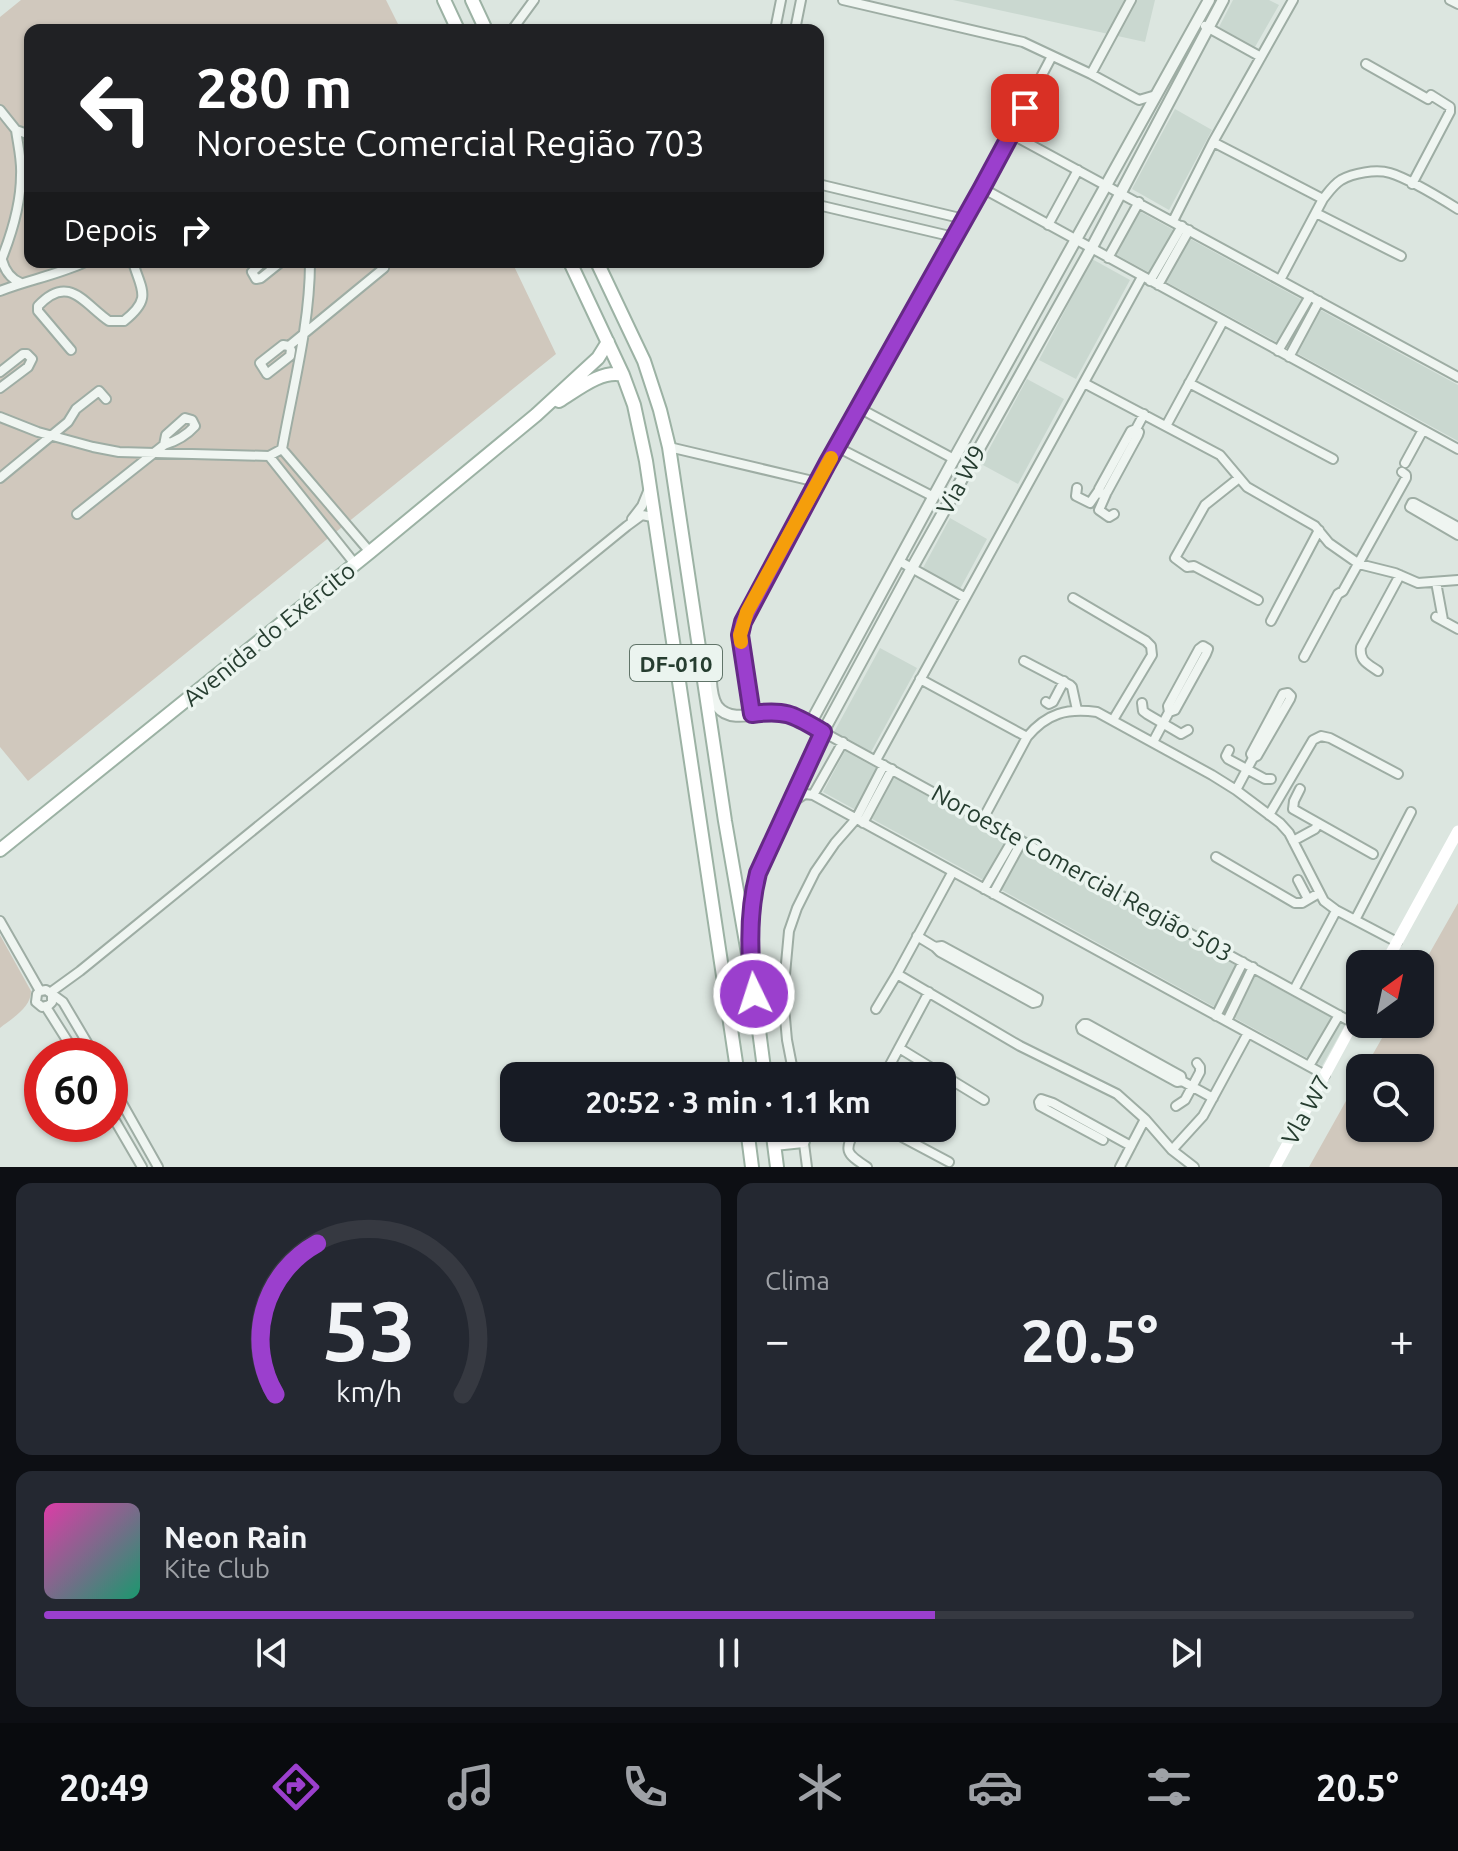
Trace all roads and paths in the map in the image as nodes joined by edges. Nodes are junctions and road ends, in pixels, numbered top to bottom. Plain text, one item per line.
1 (444, 0) edge
2 (472, 0) edge
3 (534, 0) edge
4 (781, 0) edge
5 (801, 0) edge
6 (843, 0) edge
7 (1131, 0) edge
8 (1209, 0) edge
9 (1223, 0) edge
10 (1293, 0) edge
11 (1450, 0) edge
12 (1458, 4) edge
13 (1197, 22) junction
14 (455, 24) edge
15 (483, 24) edge
16 (516, 24) edge
17 (776, 24) edge
18 (796, 24) edge
19 (1208, 28) junction
20 (1052, 56) junction
21 (1261, 57) junction
22 (1366, 64) dead end
23 (1091, 74) junction
24 (1156, 95) junction
25 (1139, 100) junction
26 (0, 110) edge
27 (1144, 116) junction
28 (16, 130) junction
29 (24, 133) edge
30 (1011, 134) junction
31 (1213, 142) junction
32 (1078, 170) junction
33 (22, 174) joint
34 (1106, 184) junction
35 (1412, 184) junction
36 (824, 185) edge
37 (982, 188) junction
38 (1121, 193) junction
39 (1323, 199) junction
40 (1139, 202) junction
41 (824, 206) edge
42 (908, 206) junction
43 (1458, 209) edge
44 (1316, 213) junction
45 (964, 219) junction
46 (1173, 221) junction
47 (903, 224) junction
48 (1048, 225) junction
49 (1185, 228) junction
50 (954, 237) junction
51 (1075, 240) junction
52 (1091, 249) junction
53 (1401, 256) dead end
54 (1108, 258) junction
55 (1, 261) edge
56 (72, 268) edge
57 (136, 268) edge
58 (256, 268) edge
59 (274, 268) edge
60 (310, 268) edge
61 (384, 268) dead end
62 (573, 268) edge
63 (600, 268) edge
64 (1280, 280) junction
65 (1150, 281) junction
66 (21, 283) junction
67 (0, 291) edge
68 (1310, 296) junction
69 (1319, 301) junction
70 (1223, 321) junction
71 (303, 335) junction
72 (608, 342) junction
73 (289, 346) dead end
74 (71, 350) dead end
75 (1278, 351) junction
76 (1289, 357) junction
77 (0, 372) edge
78 (623, 375) junction
79 (1458, 377) edge
80 (1084, 383) junction
81 (1189, 383) junction
82 (0, 388) edge
83 (106, 399) dead end
84 (859, 408) junction
85 (1144, 414) junction
86 (536, 415) junction
87 (0, 417) edge
88 (1166, 426) junction
89 (1423, 430) junction
90 (52, 435) junction
91 (164, 445) dead end
92 (837, 447) junction
93 (282, 449) junction
94 (1458, 449) edge
95 (670, 451) junction
96 (152, 454) junction
97 (269, 456) junction
98 (954, 459) junction
99 (1333, 459) dead end
100 (646, 461) junction
101 (0, 478) edge
102 (1239, 478) junction
103 (817, 482) junction
104 (650, 484) junction
105 (1077, 488) dead end
106 (1102, 492) junction
107 (934, 497) junction
108 (77, 514) dead end
109 (925, 514) junction
110 (1114, 514) dead end
111 (655, 521) junction
112 (939, 521) junction
113 (627, 526) junction
114 (1458, 527) edge
115 (1319, 530) junction
116 (1458, 535) edge
117 (370, 552) junction
118 (899, 561) junction
119 (355, 564) junction
120 (1359, 564) junction
121 (912, 568) junction
122 (1400, 575) junction
123 (1458, 580) edge
124 (1436, 582) junction
125 (883, 590) junction
126 (964, 597) junction
127 (1073, 598) dead end
128 (895, 600) junction
129 (1258, 600) dead end
130 (1271, 621) dead end
131 (1458, 629) edge
132 (699, 647) junction
133 (1304, 657) dead end
134 (1024, 661) dead end
135 (1378, 671) dead end
136 (920, 679) junction
137 (1064, 681) junction
138 (1046, 702) dead end
139 (1142, 703) dead end
140 (1077, 710) junction
141 (1169, 712) junction
142 (752, 714) junction
143 (1113, 720) junction
144 (1163, 723) junction
145 (810, 724) junction
146 (1188, 730) dead end
147 (823, 732) junction
148 (1027, 737) junction
149 (843, 742) junction
150 (1153, 742) junction
151 (1229, 750) dead end
152 (1253, 758) junction
153 (884, 765) junction
154 (1247, 769) junction
155 (1398, 774) dead end
156 (1271, 779) dead end
157 (1300, 789) dead end
158 (1236, 790) junction
159 (813, 795) junction
160 (788, 806) junction
161 (1411, 812) dead end
162 (1269, 815) junction
163 (983, 819) junction
164 (725, 821) junction
165 (859, 821) junction
166 (699, 823) junction
167 (1318, 824) junction
168 (1458, 831) edge
169 (1018, 838) junction
170 (1293, 841) junction
171 (0, 850) edge
172 (704, 851) junction
173 (730, 851) junction
174 (1373, 854) dead end
175 (1216, 857) dead end
176 (952, 873) junction
177 (1298, 880) dead end
178 (989, 891) junction
179 (1319, 893) junction
180 (1308, 899) junction
181 (1336, 911) junction
182 (1355, 920) junction
183 (0, 921) edge
184 (917, 936) junction
185 (1397, 942) junction
186 (935, 947) junction
187 (1393, 950) edge
188 (1243, 962) junction
189 (1253, 967) junction
190 (897, 974) junction
191 (752, 977) junction
192 (1294, 990) junction
193 (40, 991) junction
194 (929, 992) junction
195 (51, 993) junction
196 (46, 1007) junction
197 (876, 1009) dead end
198 (1339, 1015) junction
199 (1216, 1016) junction
200 (1346, 1019) edge
201 (1227, 1021) junction
202 (79, 1028) junction
203 (63, 1033) junction
204 (1248, 1033) junction
205 (1346, 1036) edge
206 (66, 1038) edge
207 (85, 1038) edge
208 (899, 1048) junction
209 (736, 1062) edge
210 (763, 1062) edge
211 (791, 1062) edge
212 (892, 1062) edge
213 (1197, 1063) dead end
214 (1309, 1066) junction
215 (1325, 1075) junction
216 (1182, 1081) junction
217 (1192, 1086) junction
218 (1213, 1098) junction
219 (984, 1100) dead end
220 (1176, 1106) dead end
221 (128, 1114) edge
222 (1145, 1119) junction
223 (1103, 1140) dead end
224 (127, 1142) edge
225 (749, 1142) edge
226 (780, 1142) edge
227 (803, 1142) edge
228 (849, 1142) edge
229 (911, 1142) edge
230 (774, 1144) joint
231 (1131, 1146) junction
232 (1172, 1150) junction
233 (949, 1162) dead end
234 (142, 1167) edge
235 (158, 1167) edge
236 (752, 1167) edge
237 (777, 1167) edge
238 (807, 1167) edge
239 (867, 1167) edge
240 (1120, 1167) edge
241 (1194, 1167) edge
242 (1275, 1167) edge

1 - 14 main road
2 - 15 main road
3 - 16 street
4 - 17 street
5 - 18 street
6 - 20 street
7 - 23 street
8 - 13 street, Via W9
9 - 19 street, Via W9
10 - 21 street
11 - 12 street
13 - 19 street
13 - 24 street, Via W9
19 - 21 street
19 - 38 street, Via W9
20 - 23 street
20 - 30 street
21 - 31 street
22 - 35 street
23 - 25 street
24 - 25 street
24 - 27 street, Via W9
25 - 27 street
26 - 28 street
27 - 34 street, Via W9
28 - 29 street
28 - 33 street
30 - 32 street
30 - 37 street
31 - 39 street
31 - 46 street
32 - 34 street
32 - 48 street
33 - 55 street
34 - 38 street
34 - 51 street, Via W9
35 - 39 street
35 - 43 street
36 - 42 street
37 - 45 street
37 - 48 street
38 - 40 street
38 - 52 street, Via W9
39 - 44 street
40 - 46 street
40 - 54 street
41 - 47 street
42 - 45 street
42 - 47 street
44 - 53 street
44 - 64 street
45 - 50 street
46 - 49 street
47 - 50 street
48 - 51 street
49 - 64 street
49 - 65 street
50 - 84 street
51 - 52 street
51 - 98 street, Via W9
52 - 54 street
52 - 112 street, Via W9
54 - 65 street
55 - 66 street
56 - 66 street
57 - 74 street
58 - 59 street
60 - 71 street
61 - 71 street
62 - 72 main road, DF-010
63 - 95 main road, DF-010
64 - 68 street
65 - 70 street
65 - 80 street
66 - 67 street
68 - 69 street
68 - 75 street
69 - 76 street
69 - 79 street
70 - 75 street
70 - 81 street
71 - 73 street
71 - 93 street
72 - 78 main road, DF-010
72 - 86 main road, Avenida do Exército
75 - 76 street
76 - 89 street
77 - 82 street
78 - 86 main road, Avenida do Exército
78 - 100 main road, DF-010
80 - 85 street
80 - 126 street
81 - 88 street
81 - 99 street
83 - 90 street
84 - 92 street
84 - 98 street
85 - 88 street
85 - 106 street
86 - 117 main road, Avenida do Exército
87 - 90 street
88 - 102 street
89 - 94 street
89 - 120 street
90 - 96 street
90 - 101 street
91 - 96 street
92 - 103 street
92 - 107 street
93 - 97 street
93 - 117 street
95 - 100 main road
95 - 103 street
95 - 132 main road, DF-010
96 - 97 street
96 - 108 street
97 - 119 street
98 - 107 street, Via W9
100 - 104 main road, DF-010
102 - 115 street
102 - 129 street
103 - 142 street
104 - 111 main road, DF-010
104 - 113 street
105 - 106 street
106 - 110 street
107 - 109 street, Via W9
109 - 112 street
109 - 118 street, Via W9
111 - 113 street
111 - 166 main road, DF-010
112 - 121 street, Via W9
113 - 195 street
114 - 116 street
115 - 120 street
115 - 130 street
117 - 119 main road, Avenida do Exército
118 - 121 street
118 - 125 street, Via W9
119 - 171 main road, Avenida do Exército
120 - 122 street
120 - 133 street
121 - 126 street
121 - 128 street, Via W9
122 - 124 street
122 - 135 street
123 - 124 street
124 - 131 street
125 - 128 street
125 - 145 street, Via W9
126 - 136 street
127 - 143 street
128 - 147 street, Via W9
132 - 142 street, Noroeste Comercial Região 503
132 - 164 main road, DF-010
134 - 137 street
136 - 148 street
136 - 153 street
137 - 138 street
137 - 140 street
139 - 144 street
140 - 143 street
140 - 148 street
141 - 141 street
141 - 144 street
142 - 145 street, Noroeste Comercial Região 503
143 - 150 street
144 - 146 street
144 - 150 street
145 - 147 street, Noroeste Comercial Região 503
147 - 149 street, Noroeste Comercial Região 503
147 - 160 street, Via W9
148 - 163 street
149 - 153 street, Noroeste Comercial Região 503
149 - 159 street
150 - 158 street
151 - 154 street
152 - 152 street
152 - 154 street
153 - 163 street, Noroeste Comercial Região 503
153 - 165 street
154 - 156 street
154 - 158 street
155 - 162 street
157 - 167 street
158 - 162 street
159 - 160 street
159 - 165 street
160 - 191 street, Via W9
161 - 182 street
162 - 170 street
163 - 169 street, Noroeste Comercial Região 503
164 - 166 main road
164 - 173 main road, DF-010
165 - 176 street
165 - 211 street
166 - 172 main road, DF-010
167 - 170 street
167 - 174 street
168 - 185 main road
169 - 178 street
169 - 188 street, Noroeste Comercial Região 503
170 - 179 street
172 - 173 main road
172 - 209 main road, DF-010
173 - 191 main road, DF-010
175 - 180 street
176 - 178 street
176 - 184 street
177 - 180 street
178 - 199 street
179 - 180 street
179 - 181 street
181 - 182 street
181 - 192 street
182 - 185 street
183 - 193 street
184 - 186 street
184 - 190 street
185 - 187 main road
186 - 186 street
188 - 189 street, Noroeste Comercial Região 503
188 - 199 street
189 - 192 street, Noroeste Comercial Região 503
189 - 201 street
190 - 194 street
190 - 197 street
191 - 210 main road, DF-010
192 - 198 street, Noroeste Comercial Região 503
193 - 195 street
193 - 196 street
194 - 208 street
194 - 222 street
195 - 196 street
195 - 202 street
196 - 203 street
198 - 200 street, Noroeste Comercial Região 503
198 - 214 street
199 - 201 street
201 - 204 street
202 - 203 street
202 - 207 street
203 - 206 street
204 - 214 street
204 - 218 street
205 - 215 main road, Vla W7
208 - 212 street
208 - 219 street
213 - 217 street
214 - 215 street
215 - 242 main road, Vla W7
216 - 216 street
216 - 217 street
217 - 218 street
217 - 220 street
218 - 232 street
221 - 235 street
222 - 231 street
222 - 232 street
223 - 231 street
224 - 234 street
225 - 236 main road
226 - 230 main road
227 - 238 street
228 - 239 street
229 - 233 street
230 - 237 main road
231 - 240 street
232 - 241 street

